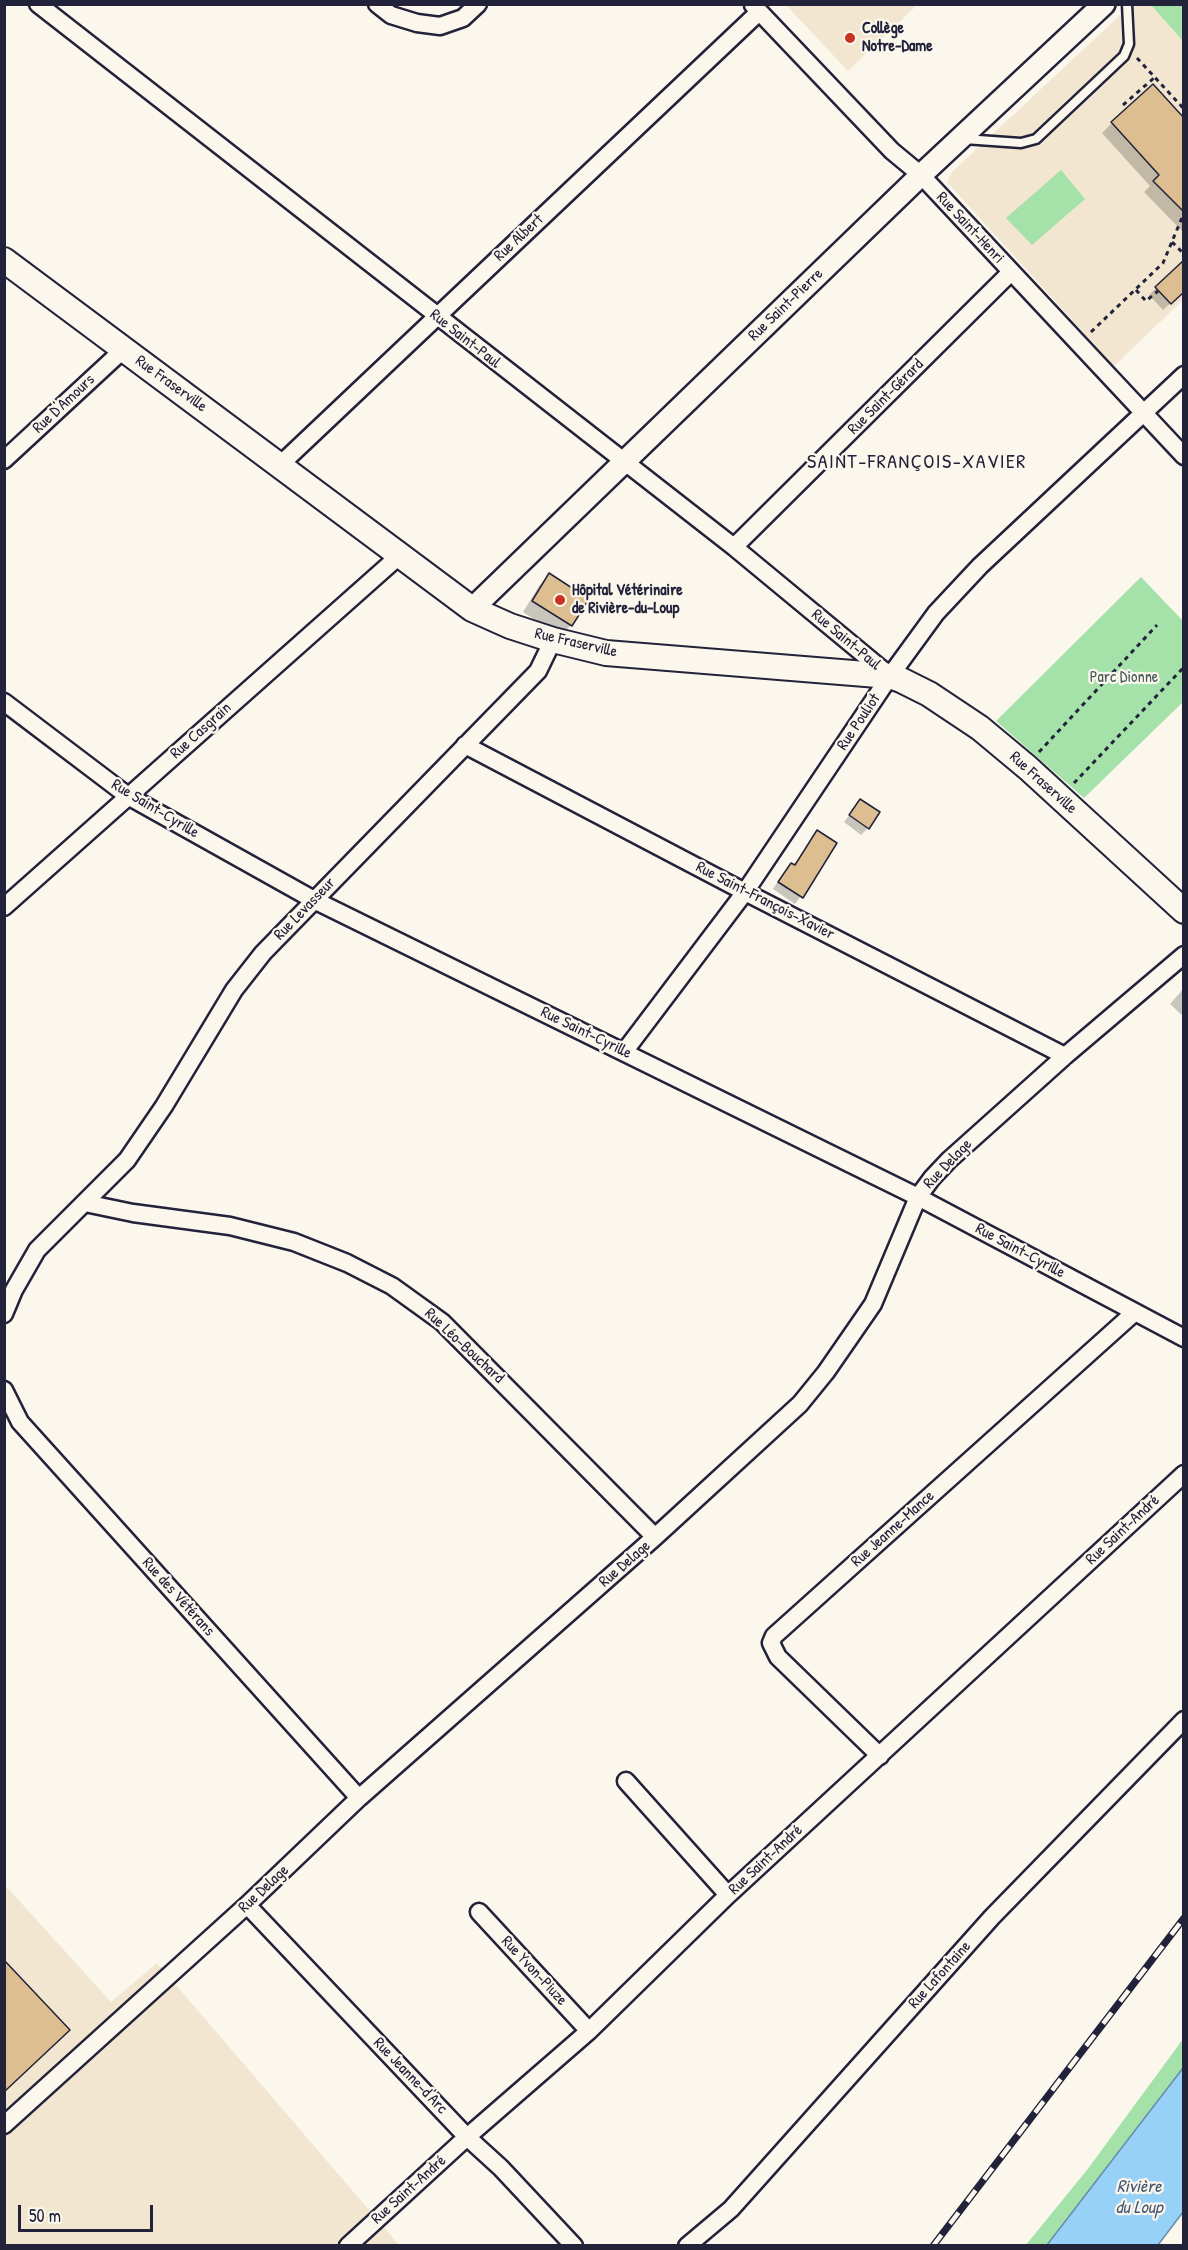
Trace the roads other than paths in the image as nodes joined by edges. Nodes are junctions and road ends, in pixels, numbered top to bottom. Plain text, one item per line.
1 (38, 4) edge
2 (376, 4) edge
3 (478, 4) edge
4 (1104, 4) edge
5 (1127, 4) edge
6 (756, 8) edge
7 (960, 138) junction
8 (921, 176) junction
9 (4, 260) edge
10 (1011, 272) junction
11 (436, 316) junction
12 (124, 350) junction
13 (1184, 375) edge
14 (1142, 412) junction
15 (1184, 456) edge
16 (4, 459) edge
17 (623, 462) junction
18 (281, 464) junction
19 (734, 547) junction
20 (399, 556) junction
21 (472, 609) junction
22 (553, 640) junction
23 (890, 676) junction
24 (4, 702) edge
25 (465, 745) junction
26 (128, 796) junction
27 (745, 892) junction
28 (314, 900) junction
29 (4, 907) edge
30 (1184, 911) edge
31 (1184, 955) edge
32 (624, 1052) junction
33 (1065, 1056) junction
34 (918, 1197) junction
35 (85, 1203) junction
36 (1134, 1312) junction
37 (4, 1314) edge
38 (1184, 1338) edge
39 (4, 1390) edge
40 (1184, 1474) edge
41 (655, 1537) junction
42 (1184, 1720) edge
43 (880, 1756) junction
44 (626, 1781) dead end
45 (359, 1798) junction
46 (728, 1895) junction
47 (247, 1905) junction
48 (479, 1912) dead end
49 (589, 2031) junction
50 (4, 2125) edge
51 (467, 2137) junction
52 (700, 2241) edge
53 (348, 2246) edge
54 (574, 2246) edge
55 (687, 2246) edge

1 - 11 street, Rue Saint-Paul
2 - 3 street
4 - 7 street, Rue Saint-Pierre
5 - 7 lane
6 - 8 street, Rue Saint-Henri
6 - 11 street, Rue Albert
7 - 8 street, Rue Saint-Pierre
8 - 10 street, Rue Saint-Henri
8 - 17 street, Rue Saint-Pierre
9 - 12 main road, Rue Fraserville
10 - 14 street, Rue Saint-Henri
10 - 19 street, Rue Saint-Gérard
11 - 17 street, Rue Saint-Paul
11 - 18 street, Rue Albert
12 - 16 street, Rue D'Amours
12 - 18 main road, Rue Fraserville
13 - 14 street, Rue Pouliot
14 - 15 street, Rue Saint-Henri
14 - 23 street, Rue Pouliot
17 - 19 street, Rue Saint-Paul
17 - 21 street, Rue Saint-Pierre
18 - 20 main road, Rue Fraserville
19 - 23 street, Rue Saint-Paul
20 - 21 main road, Rue Fraserville
20 - 26 street, Rue Casgrain
21 - 22 main road, Rue Fraserville
22 - 23 main road, Rue Fraserville
22 - 25 street, Rue Levasseur
23 - 27 street, Rue Pouliot
23 - 30 main road, Rue Fraserville
24 - 26 street, Rue Saint-Cyrille
25 - 27 street, Rue Saint-François-Xavier
25 - 28 street, Rue Levasseur
26 - 28 street, Rue Saint-Cyrille
26 - 29 street, Rue Casgrain
27 - 32 street, Rue Pouliot
27 - 33 street, Rue Saint-François-Xavier
28 - 32 street, Rue Saint-Cyrille
28 - 35 street, Rue Levasseur
31 - 33 street, Rue Delage
32 - 34 street, Rue Saint-Cyrille
33 - 34 street, Rue Delage
34 - 36 street, Rue Saint-Cyrille
34 - 41 street, Rue Delage
35 - 37 street
35 - 41 street, Rue Léo-Bouchard
36 - 38 street, Rue Saint-Cyrille
36 - 43 street, Rue Jeanne-Mance
39 - 45 street, Rue des Vétérans
40 - 43 street, Rue Saint-André
41 - 45 street, Rue Delage
42 - 52 street, Rue Lafontaine
43 - 46 street, Rue Saint-André
44 - 46 street
45 - 47 street, Rue Delage
46 - 49 street, Rue Saint-André
47 - 50 street, Rue Delage
47 - 51 street, Rue Jeanne-d'Arc
48 - 49 street, Rue Yvon-Piuze
49 - 51 street, Rue Saint-André
51 - 53 street, Rue Saint-André
51 - 54 street, Rue Jeanne-d'Arc
52 - 55 street

